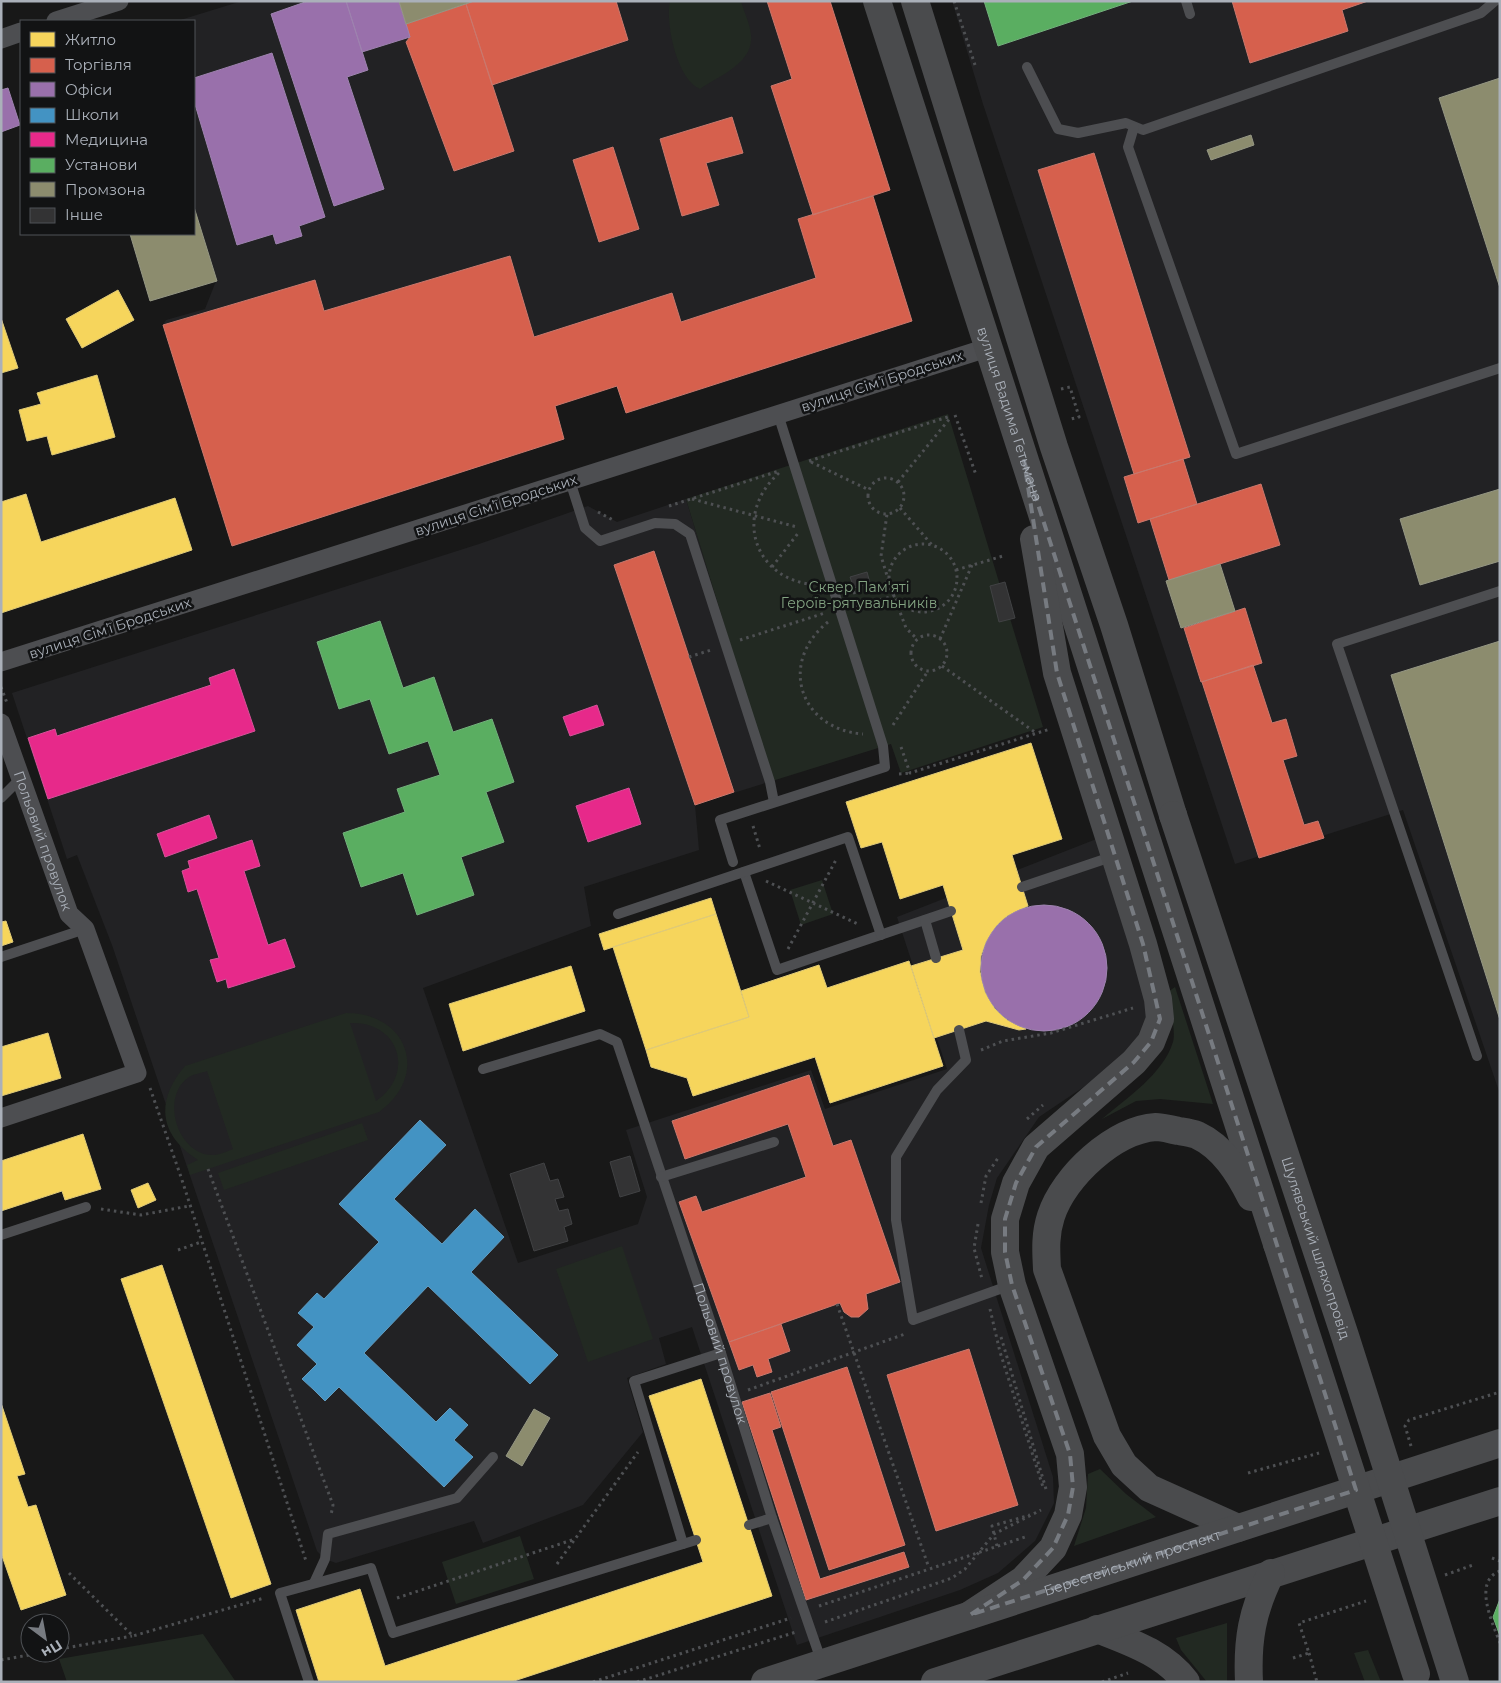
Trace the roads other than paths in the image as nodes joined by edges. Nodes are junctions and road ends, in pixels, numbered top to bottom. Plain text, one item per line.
1 (119, 1) edge
2 (877, 1) edge
3 (915, 1) edge
4 (1186, 1) edge
5 (1495, 1) edge
6 (99, 4) edge
7 (1190, 14) dead end
8 (59, 20) edge
9 (20, 32) edge
10 (1, 39) edge
11 (1027, 67) dead end
12 (1134, 127) junction
13 (990, 347) junction
14 (1500, 368) edge
15 (778, 414) junction
16 (1024, 461) junction
17 (570, 481) junction
18 (1500, 591) edge
19 (1, 662) edge
20 (1, 723) edge
21 (20, 779) junction
22 (1, 798) edge
23 (774, 802) junction
24 (1115, 856) junction
25 (733, 862) dead end
26 (744, 872) junction
27 (1022, 887) dead end
28 (951, 911) dead end
29 (618, 914) dead end
30 (925, 920) junction
31 (85, 930) junction
32 (881, 935) junction
33 (1, 957) edge
34 (936, 958) dead end
35 (959, 1030) dead end
36 (1477, 1056) dead end
37 (483, 1069) dead end
38 (1, 1118) edge
39 (774, 1142) dead end
40 (661, 1177) junction
41 (86, 1207) road end
42 (1, 1235) edge
43 (1277, 1244) junction
44 (1012, 1285) junction
45 (721, 1353) junction
46 (1500, 1443) edge
47 (492, 1457) dead end
48 (1500, 1501) edge
49 (772, 1518) junction
50 (749, 1525) dead end
51 (1238, 1528) junction
52 (696, 1540) dead end
53 (683, 1544) junction
54 (1271, 1573) junction
55 (314, 1583) junction
56 (970, 1615) junction
57 (1097, 1629) junction
58 (822, 1664) junction
59 (1417, 1679) edge
60 (309, 1682) edge
61 (765, 1682) edge
62 (935, 1682) edge
63 (1186, 1682) edge
64 (1249, 1682) edge
65 (1455, 1682) edge

1 - 6 street
2 - 13 main road, вулиця Вадима Гетьмана
3 - 65 main road, Шулявський шляхопровід, bridge
4 - 7 lane
5 - 12 lane
6 - 8 street
9 - 10 street
11 - 12 lane
12 - 14 lane
13 - 15 street, вулиця Сімʼї Бродських
13 - 16 main road, вулиця Вадима Гетьмана
15 - 17 street, вулиця Сімʼї Бродських
15 - 23 lane
16 - 24 main road
16 - 43 main road, вулиця Вадима Гетьмана
17 - 19 street, вулиця Сімʼї Бродських
17 - 23 lane
18 - 36 lane
20 - 21 street, Польовий провулок
21 - 22 lane
21 - 31 street, Польовий провулок
23 - 25 lane
24 - 27 lane
24 - 44 main road
26 - 29 lane
26 - 32 lane
26 - 32 lane
28 - 30 lane
30 - 32 lane
30 - 34 lane
31 - 33 lane
31 - 38 street, Польовий провулок
35 - 44 lane
37 - 40 lane, Польовий провулок
39 - 40 lane
40 - 45 lane, Польовий провулок
41 - 42 lane
43 - 51 main road
43 - 59 main road, bridge
44 - 56 main road
45 - 49 lane, Польовий провулок
45 - 53 lane
46 - 51 main road, Берестейський проспект
47 - 55 lane
48 - 54 main road
49 - 50 lane
49 - 58 lane, Польовий провулок
51 - 56 main road, Берестейський проспект
52 - 53 lane
53 - 55 lane
54 - 57 main road
54 - 64 main road
55 - 60 lane
56 - 58 main road, Берестейський проспект
57 - 62 main road
57 - 63 main road
58 - 61 main road, Берестейський проспект

